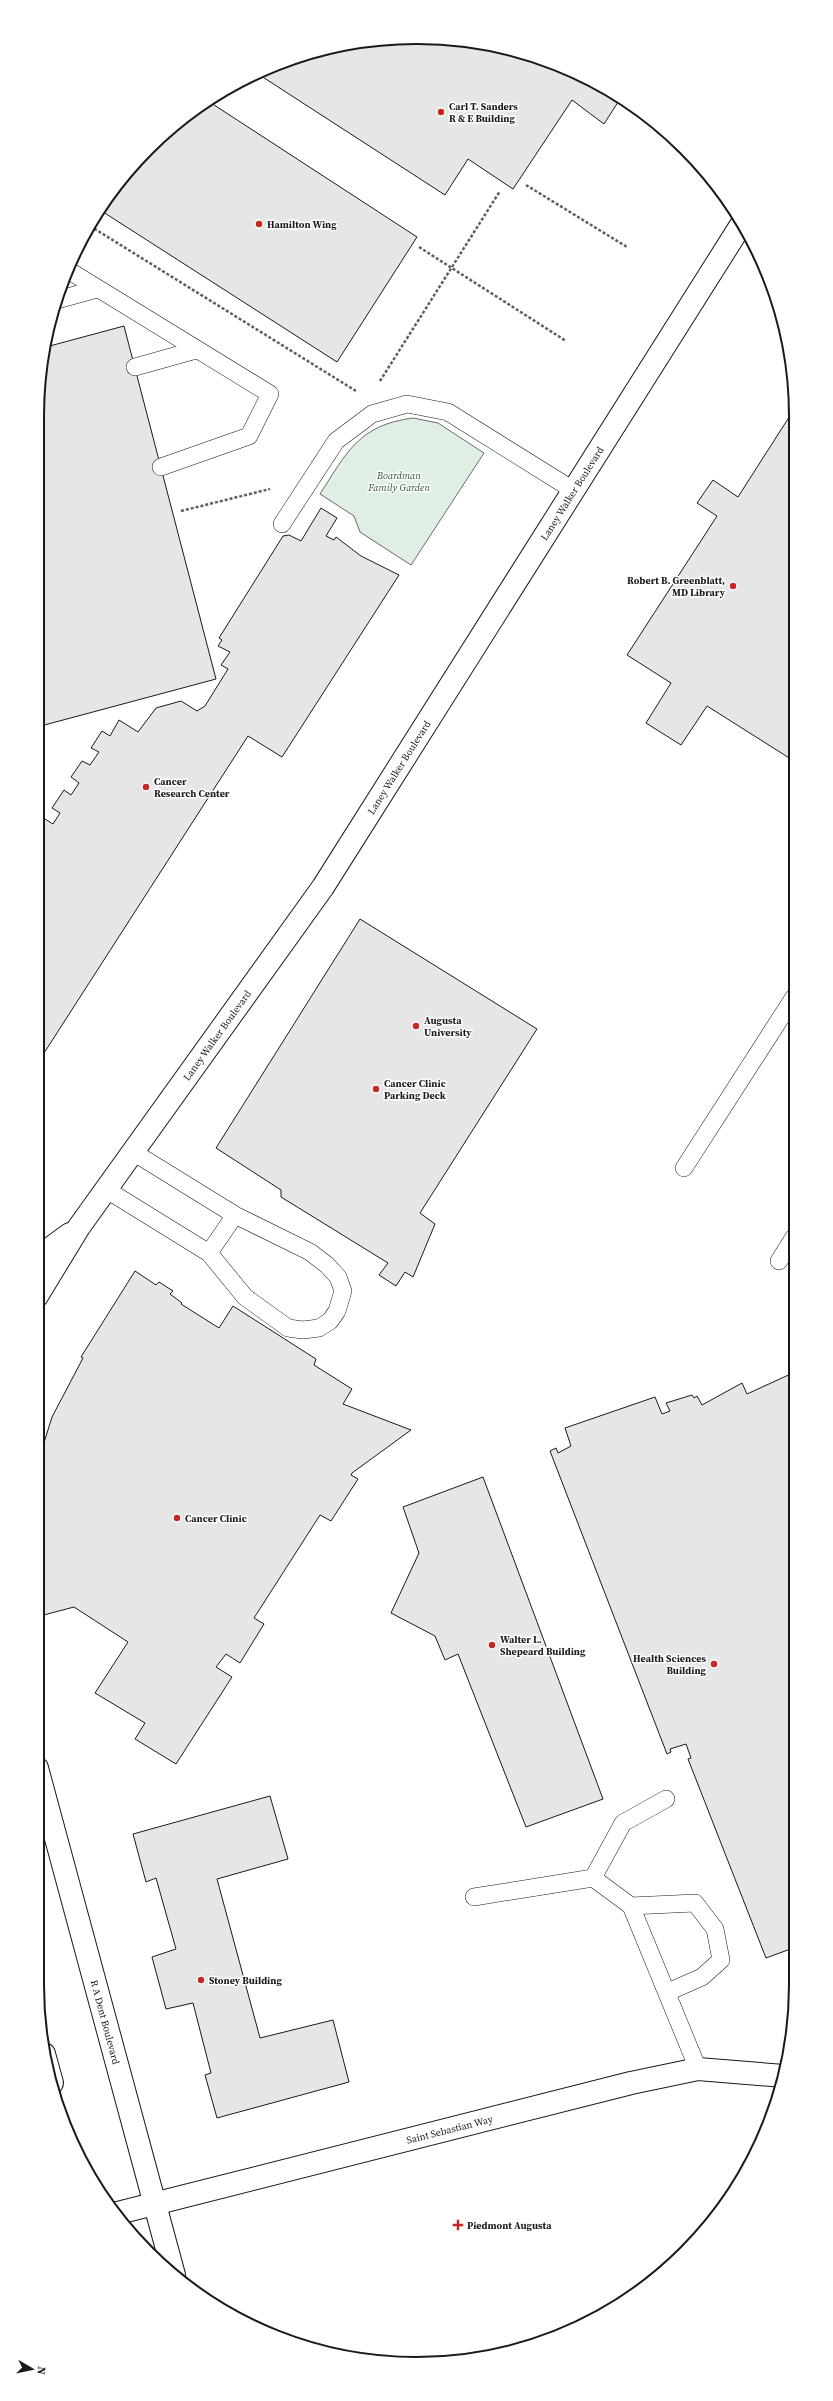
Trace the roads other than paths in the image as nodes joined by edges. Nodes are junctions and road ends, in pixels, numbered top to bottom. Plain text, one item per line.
1 (738, 229) edge
2 (72, 273) edge
3 (97, 289) junction
4 (64, 298) edge
5 (196, 350) junction
6 (135, 367) dead end
7 (161, 467) dead end
8 (573, 490) junction
9 (282, 524) dead end
10 (789, 1005) edge
11 (133, 1152) junction
12 (684, 1168) dead end
13 (107, 1190) junction
14 (235, 1215) junction
15 (79, 1227) junction
16 (789, 1245) edge
17 (44, 1253) edge
18 (209, 1253) junction
19 (779, 1262) dead end
20 (44, 1284) edge
21 (44, 1794) edge
22 (666, 1799) dead end
23 (592, 1878) junction
24 (474, 1897) dead end
25 (631, 1906) junction
26 (668, 1992) junction
27 (698, 2069) junction
28 (777, 2075) edge
29 (155, 2204) junction
30 (122, 2212) edge
31 (171, 2265) edge

1 - 8 street, Laney Walker Boulevard
2 - 3 lane
3 - 4 lane
3 - 5 lane
5 - 6 lane
5 - 7 lane
8 - 9 lane
8 - 11 street, Laney Walker Boulevard
10 - 12 lane
11 - 13 street, Laney Walker Boulevard
11 - 14 lane
13 - 15 street, Laney Walker Boulevard
13 - 18 lane
14 - 18 lane
14 - 18 lane
15 - 17 street
15 - 20 street, Laney Walker Boulevard
16 - 19 lane
21 - 29 street, R A Dent Boulevard
22 - 23 lane
23 - 24 lane
23 - 25 lane
25 - 26 lane
25 - 26 lane
26 - 27 lane
27 - 28 street, Saint Sebastian Way
27 - 29 street, Saint Sebastian Way
29 - 30 street, Saint Sebastian Way
29 - 31 street, R A Dent Boulevard

